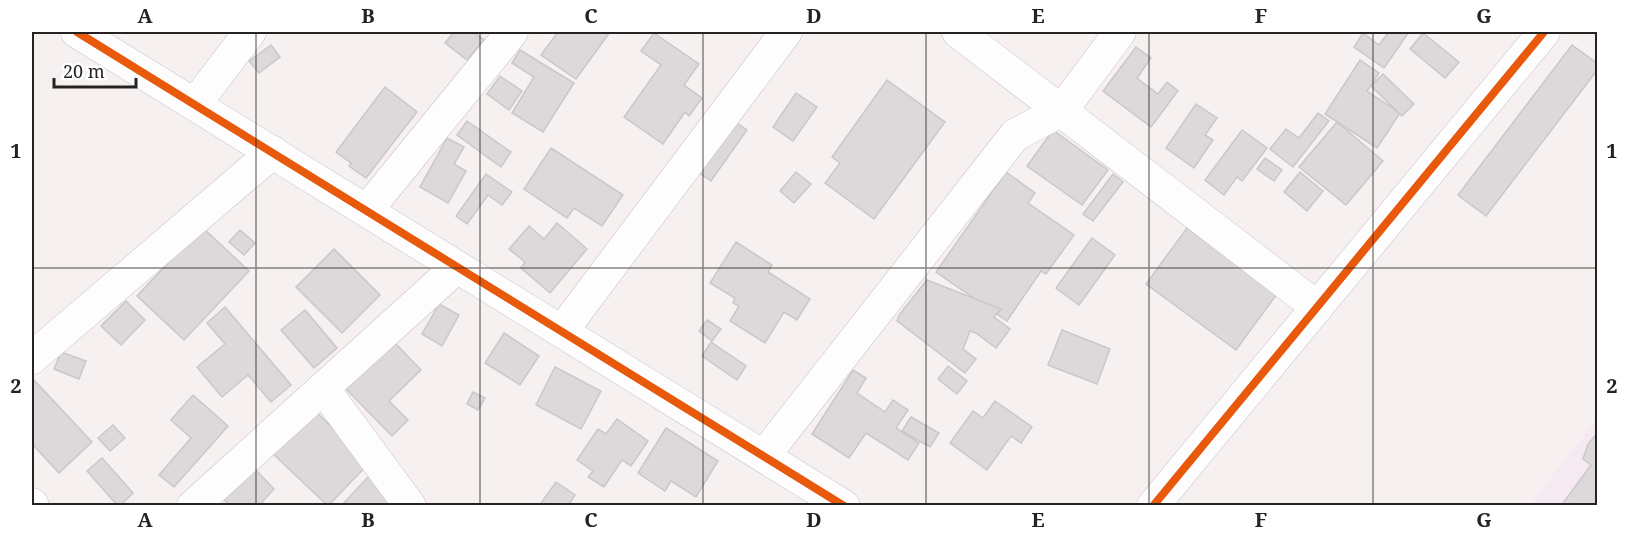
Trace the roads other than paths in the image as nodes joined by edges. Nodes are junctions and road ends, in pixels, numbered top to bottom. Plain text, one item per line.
1 (77, 32) edge
2 (250, 32) edge
3 (512, 32) edge
4 (786, 32) edge
5 (958, 32) edge
6 (1120, 32) edge
7 (1544, 32) edge
8 (195, 104) junction
9 (1062, 111) junction
10 (273, 152) junction
11 (367, 210) junction
12 (457, 267) junction
13 (1317, 307) junction
14 (562, 331) junction
15 (32, 358) edge
16 (323, 388) junction
17 (764, 456) junction
18 (193, 506) edge
19 (410, 506) edge
20 (844, 506) edge
21 (1154, 506) edge

1 - 8 street
2 - 8 street
3 - 11 street
4 - 14 street
5 - 9 street
6 - 9 street
7 - 13 street
8 - 10 street
9 - 13 street
9 - 17 street
10 - 11 street
10 - 15 street
11 - 12 street
12 - 14 street
12 - 16 street
13 - 21 street
14 - 17 street
16 - 18 street
16 - 19 street
17 - 20 street

